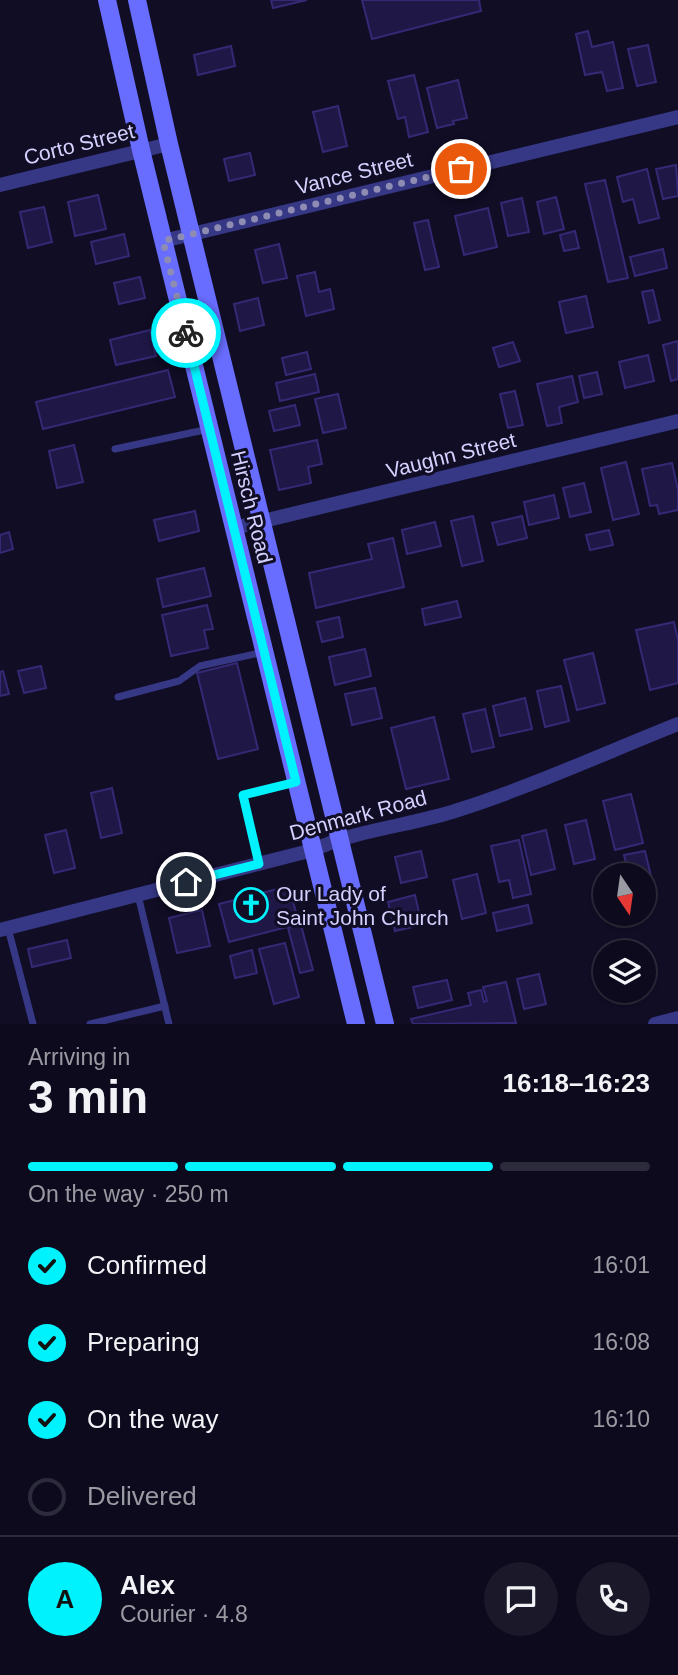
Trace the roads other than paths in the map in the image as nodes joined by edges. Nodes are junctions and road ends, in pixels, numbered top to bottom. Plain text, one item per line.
1 (107, 0) edge
2 (137, 0) edge
3 (678, 117) edge
4 (169, 144) junction
5 (141, 150) junction
6 (0, 185) edge
7 (191, 234) junction
8 (163, 241) junction
9 (678, 421) edge
10 (209, 429) junction
11 (115, 449) dead end
12 (261, 522) junction
13 (234, 528) junction
14 (264, 652) junction
15 (118, 697) dead end
16 (678, 724) edge
17 (296, 782) junction
18 (339, 838) junction
19 (313, 850) junction
20 (259, 864) junction
21 (138, 894) junction
22 (4, 929) edge
23 (165, 1006) junction
24 (678, 1018) edge
25 (33, 1024) edge
26 (90, 1024) edge
27 (169, 1024) edge
28 (356, 1024) edge
29 (385, 1024) edge
30 (655, 1024) edge

1 - 5 main road, Hirsch Road
2 - 4 main road, Hirsch Road
3 - 7 street, Vance Street
4 - 5 street, Corto Street
4 - 7 main road, Hirsch Road
5 - 6 street, Corto Street
5 - 8 main road, Hirsch Road
7 - 8 street, Vance Street
7 - 12 main road, Hirsch Road
8 - 10 main road, Hirsch Road
9 - 12 street, Vaughn Street
10 - 11 lane
10 - 13 main road, Hirsch Road
12 - 13 street, Vaughn Street
12 - 18 main road, Hirsch Road
13 - 14 main road, Hirsch Road
14 - 15 lane
14 - 17 main road, Hirsch Road
16 - 18 street, Denmark Road
17 - 19 main road, Hirsch Road
17 - 20 lane
18 - 19 street, Denmark Road
18 - 29 main road, Hirsch Road
19 - 20 street, Denmark Road
19 - 28 main road, Hirsch Road
20 - 21 street, Denmark Road
21 - 22 street, Denmark Road
21 - 23 lane
22 - 25 lane
23 - 26 lane
23 - 27 lane
24 - 30 street

